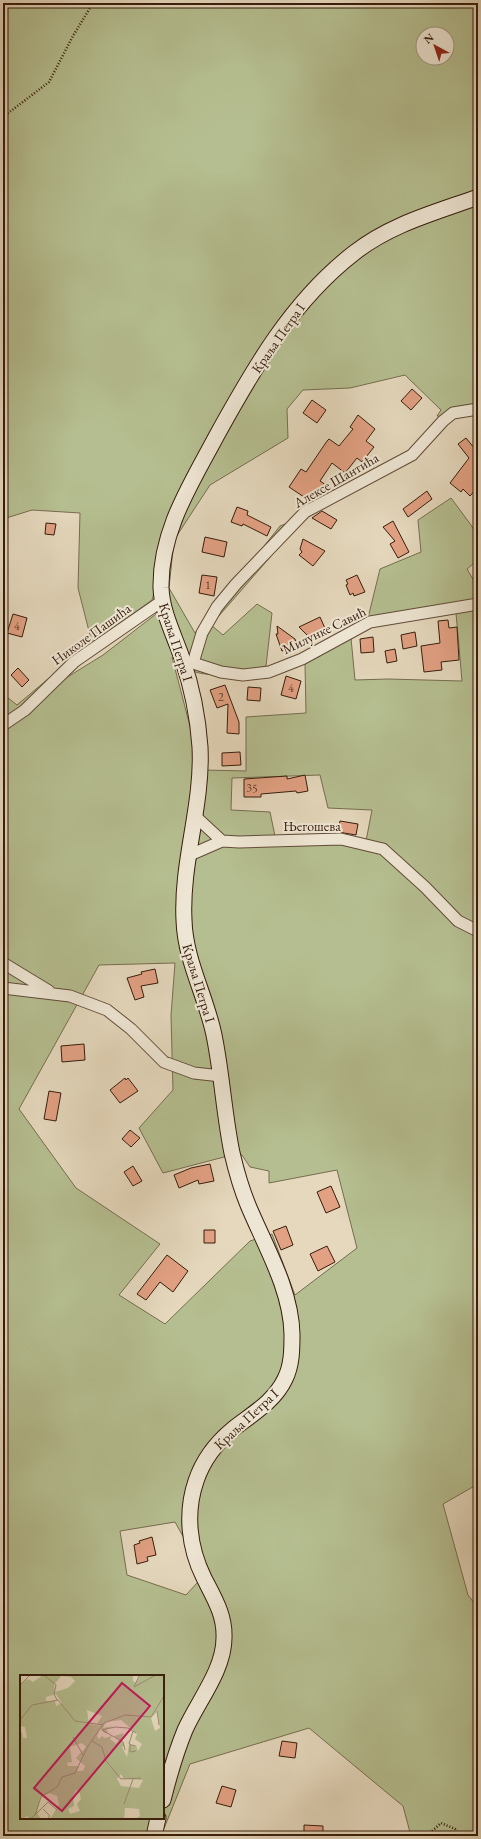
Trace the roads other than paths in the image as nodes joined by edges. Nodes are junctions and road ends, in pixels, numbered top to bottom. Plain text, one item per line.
1 (478, 197) edge
2 (478, 409) edge
3 (162, 601) junction
4 (478, 604) edge
5 (188, 663) junction
6 (3, 725) edge
7 (195, 816) junction
8 (222, 841) junction
9 (190, 855) junction
10 (478, 931) edge
11 (3, 963) edge
12 (3, 988) edge
13 (53, 994) junction
14 (221, 1076) junction
15 (164, 1797) edge
16 (158, 1819) edge
17 (154, 1836) edge

1 - 3 street, Краља Петра I
2 - 5 street, Алексе Шантића
3 - 5 street, Краља Петра I
3 - 6 street, Николе Пашића
4 - 5 street, Милунке Савић
5 - 7 street, Краља Петра I
7 - 8 street
7 - 9 street, Краља Петра I
8 - 9 street, Његошева
8 - 10 street, Његошева
9 - 14 street, Краља Петра I
11 - 13 street
12 - 13 street
13 - 14 street
14 - 15 street, Краља Петра I
16 - 17 street

